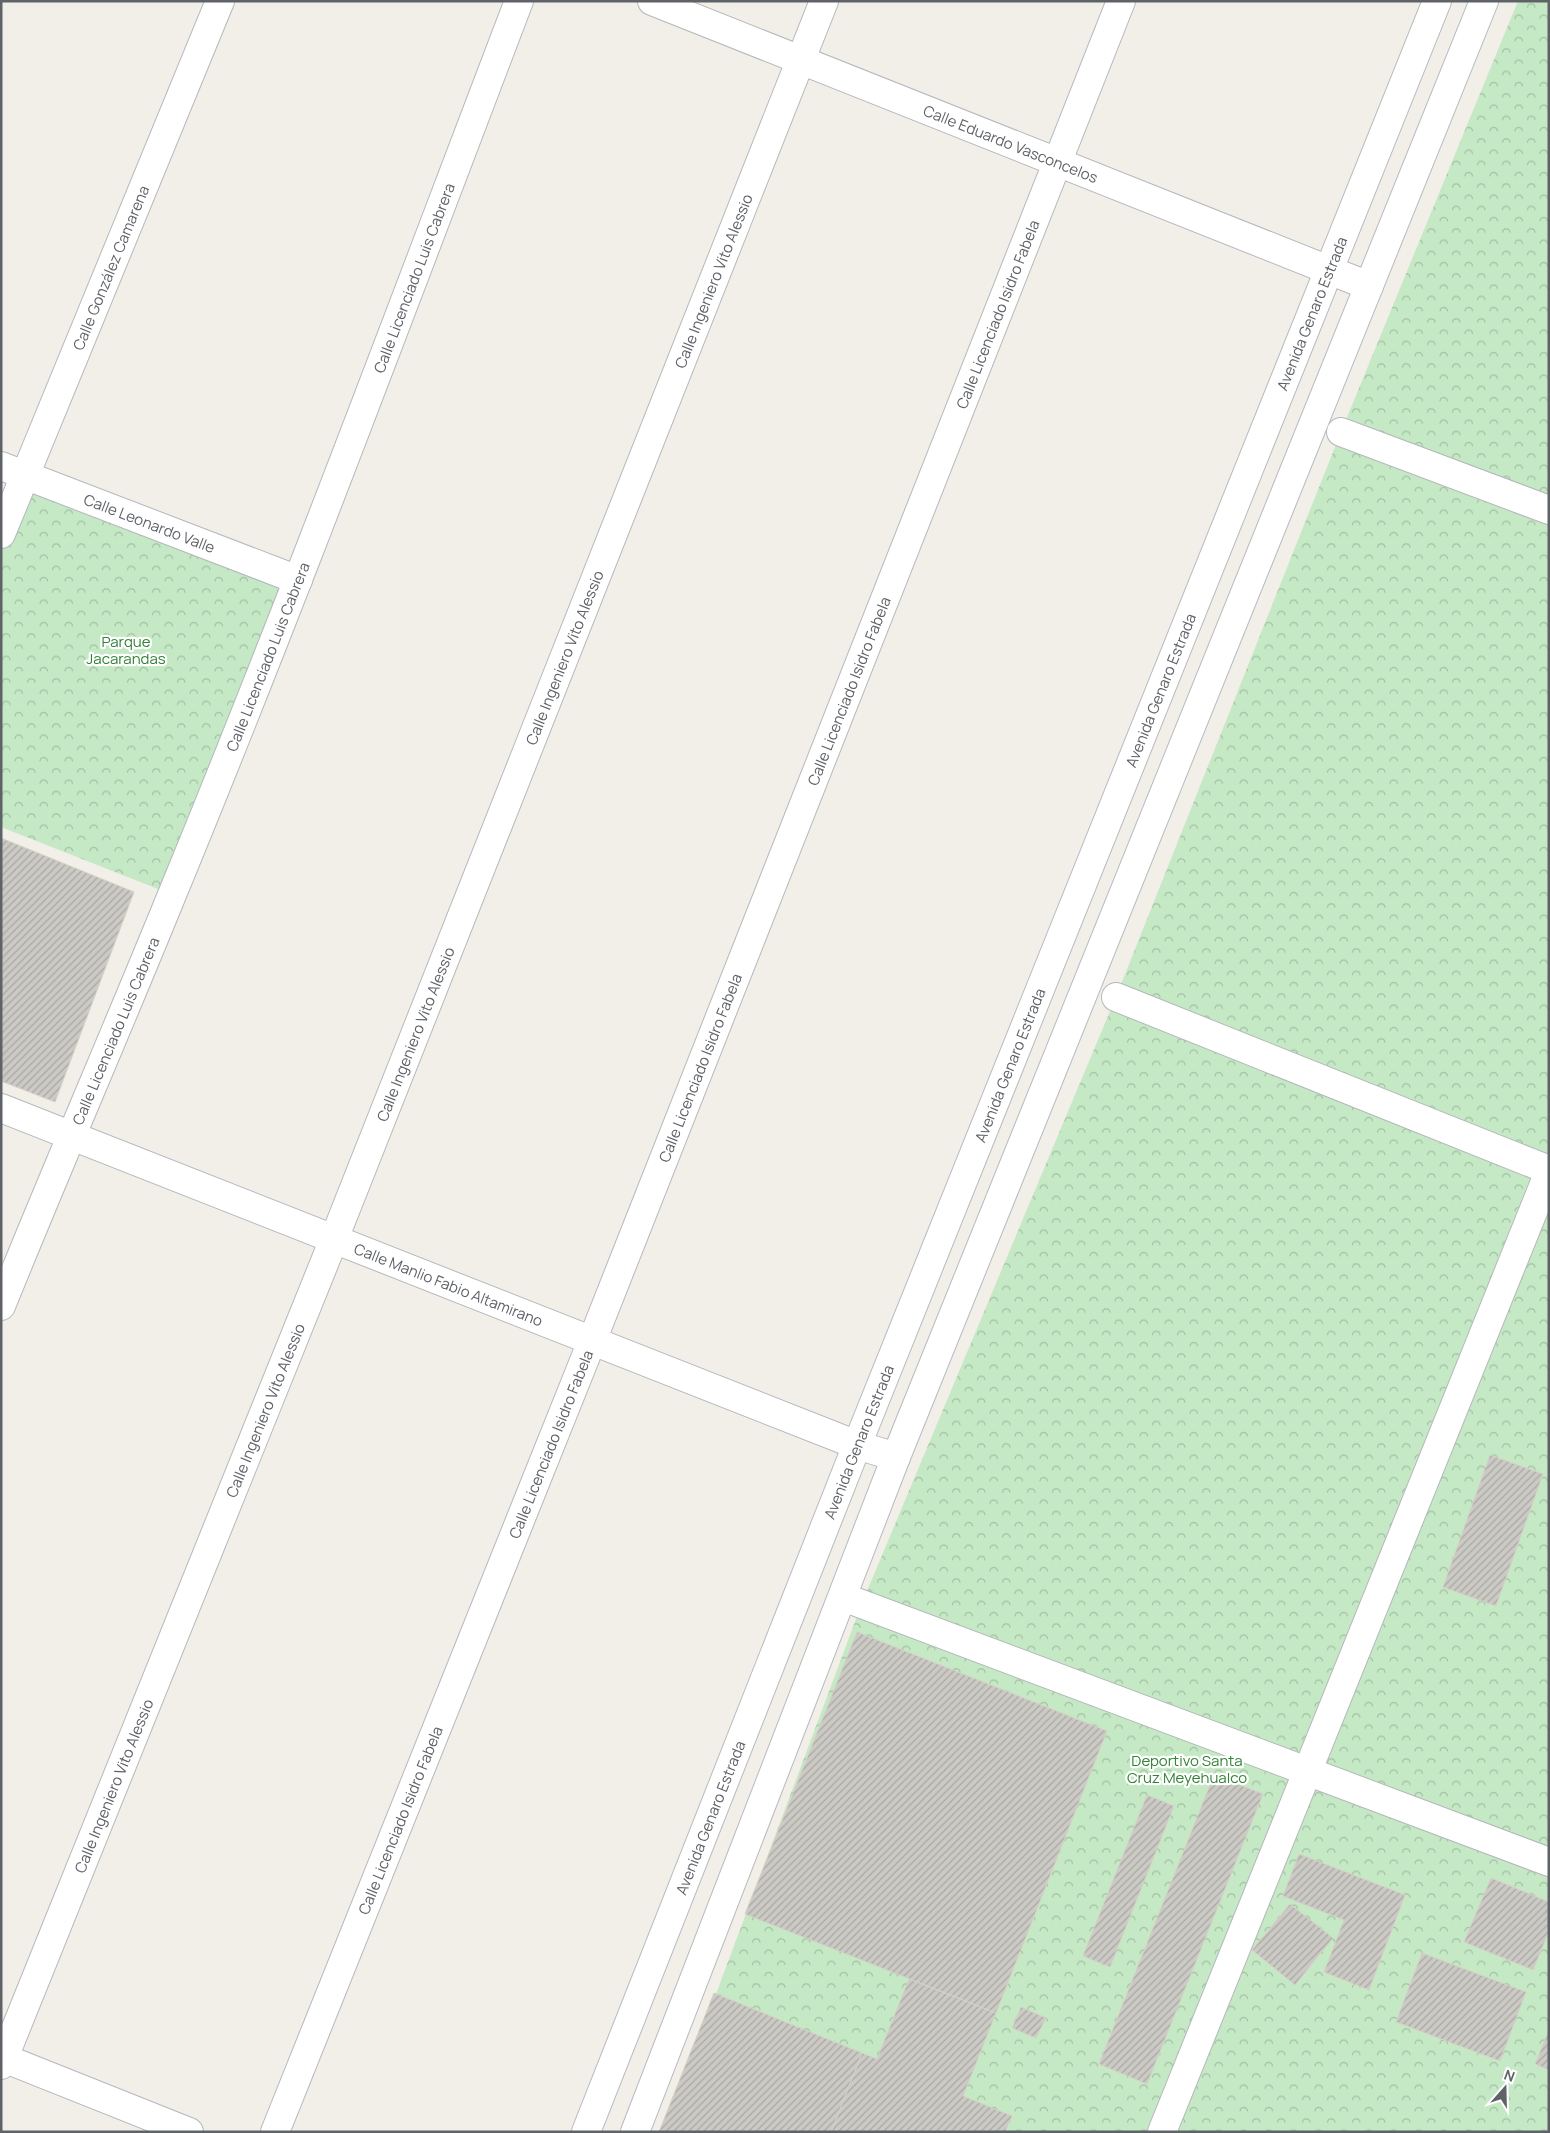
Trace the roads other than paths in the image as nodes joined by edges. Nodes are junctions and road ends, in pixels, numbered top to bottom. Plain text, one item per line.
1 (220, 1) edge
2 (519, 1) edge
3 (652, 1) edge
4 (824, 1) edge
5 (1121, 1) edge
6 (1437, 1) edge
7 (1484, 1) edge
8 (800, 60) junction
9 (1058, 161) junction
10 (1328, 270) junction
11 (1369, 286) junction
12 (1341, 432) dead end
13 (13, 471) edge
14 (1549, 510) edge
15 (1, 534) edge
16 (298, 580) junction
17 (1116, 997) dead end
18 (1, 1108) edge
19 (70, 1136) junction
20 (1549, 1171) edge
21 (334, 1239) junction
22 (1, 1306) edge
23 (592, 1341) junction
24 (857, 1445) junction
25 (896, 1457) junction
26 (843, 1596) junction
27 (1307, 1771) junction
28 (1549, 1862) edge
29 (2, 2060) edge
30 (189, 2132) edge
31 (275, 2132) edge
32 (586, 2132) edge
33 (635, 2132) edge
34 (1162, 2132) edge

1 - 13 street, Calle González Camarena
2 - 16 street, Calle Licenciado Luis Cabrera
3 - 8 street, Calle Eduardo Vasconcelos
4 - 8 street, Calle Ingeniero Vito Alessio
5 - 9 street, Calle Licenciado Isidro Fabela
6 - 10 street, Avenida Genaro Estrada
7 - 11 street
8 - 9 street, Calle Eduardo Vasconcelos
8 - 21 street, Calle Ingeniero Vito Alessio
9 - 10 street, Calle Eduardo Vasconcelos
9 - 23 street, Calle Licenciado Isidro Fabela
10 - 11 street, Calle Eduardo Vasconcelos
10 - 24 street, Avenida Genaro Estrada
11 - 25 street
12 - 14 street
13 - 15 street, Calle González Camarena
13 - 16 street, Calle Leonardo Valle
16 - 19 street, Calle Licenciado Luis Cabrera
17 - 20 street
18 - 19 street, Calle Manlio Fabio Altamirano
19 - 21 street, Calle Manlio Fabio Altamirano
19 - 22 street, Calle Licenciado Luis Cabrera
20 - 27 street
21 - 23 street, Calle Manlio Fabio Altamirano
21 - 29 street, Calle Ingeniero Vito Alessio
23 - 24 street, Calle Manlio Fabio Altamirano
23 - 31 street, Calle Licenciado Isidro Fabela
24 - 25 street, Calle Manlio Fabio Altamirano
24 - 32 street, Avenida Genaro Estrada
25 - 26 street
26 - 27 street
26 - 33 street
27 - 28 street
27 - 34 street
29 - 30 street

